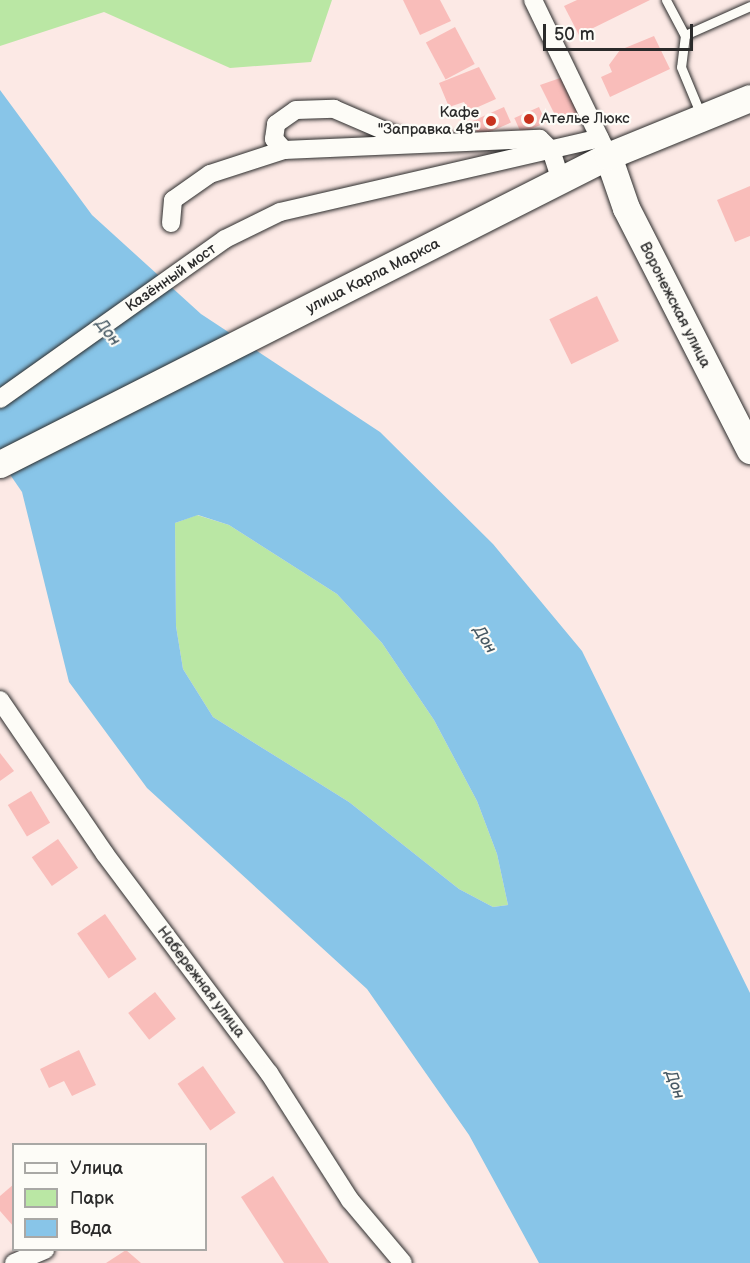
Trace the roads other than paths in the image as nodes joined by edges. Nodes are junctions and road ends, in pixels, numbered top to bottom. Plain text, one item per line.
1 (533, 0) edge
2 (666, 0) edge
3 (750, 6) edge
4 (685, 34) junction
5 (750, 98) edge
6 (702, 117) junction
7 (415, 144) junction
8 (604, 147) junction
9 (284, 150) junction
10 (551, 150) junction
11 (561, 180) junction
12 (171, 223) dead end
13 (225, 239) joint
14 (0, 399) edge
15 (750, 450) edge
16 (0, 464) edge
17 (0, 699) edge
18 (43, 1251) edge
19 (14, 1263) edge
20 (403, 1263) edge

1 - 8 street
2 - 4 lane
3 - 4 lane
4 - 6 lane
5 - 6 main road, улица Карла Маркса
6 - 8 main road, улица Карла Маркса
7 - 9 street
7 - 9 street
7 - 10 street
8 - 10 street, улица Карла Маркса
8 - 11 main road, улица Карла Маркса
8 - 15 main road, Воронежская улица
9 - 12 street
10 - 11 street
10 - 13 street, улица Карла Маркса
11 - 16 main road, улица Карла Маркса
13 - 14 street, Казённый мост
17 - 20 street, Набережная улица
18 - 19 street

